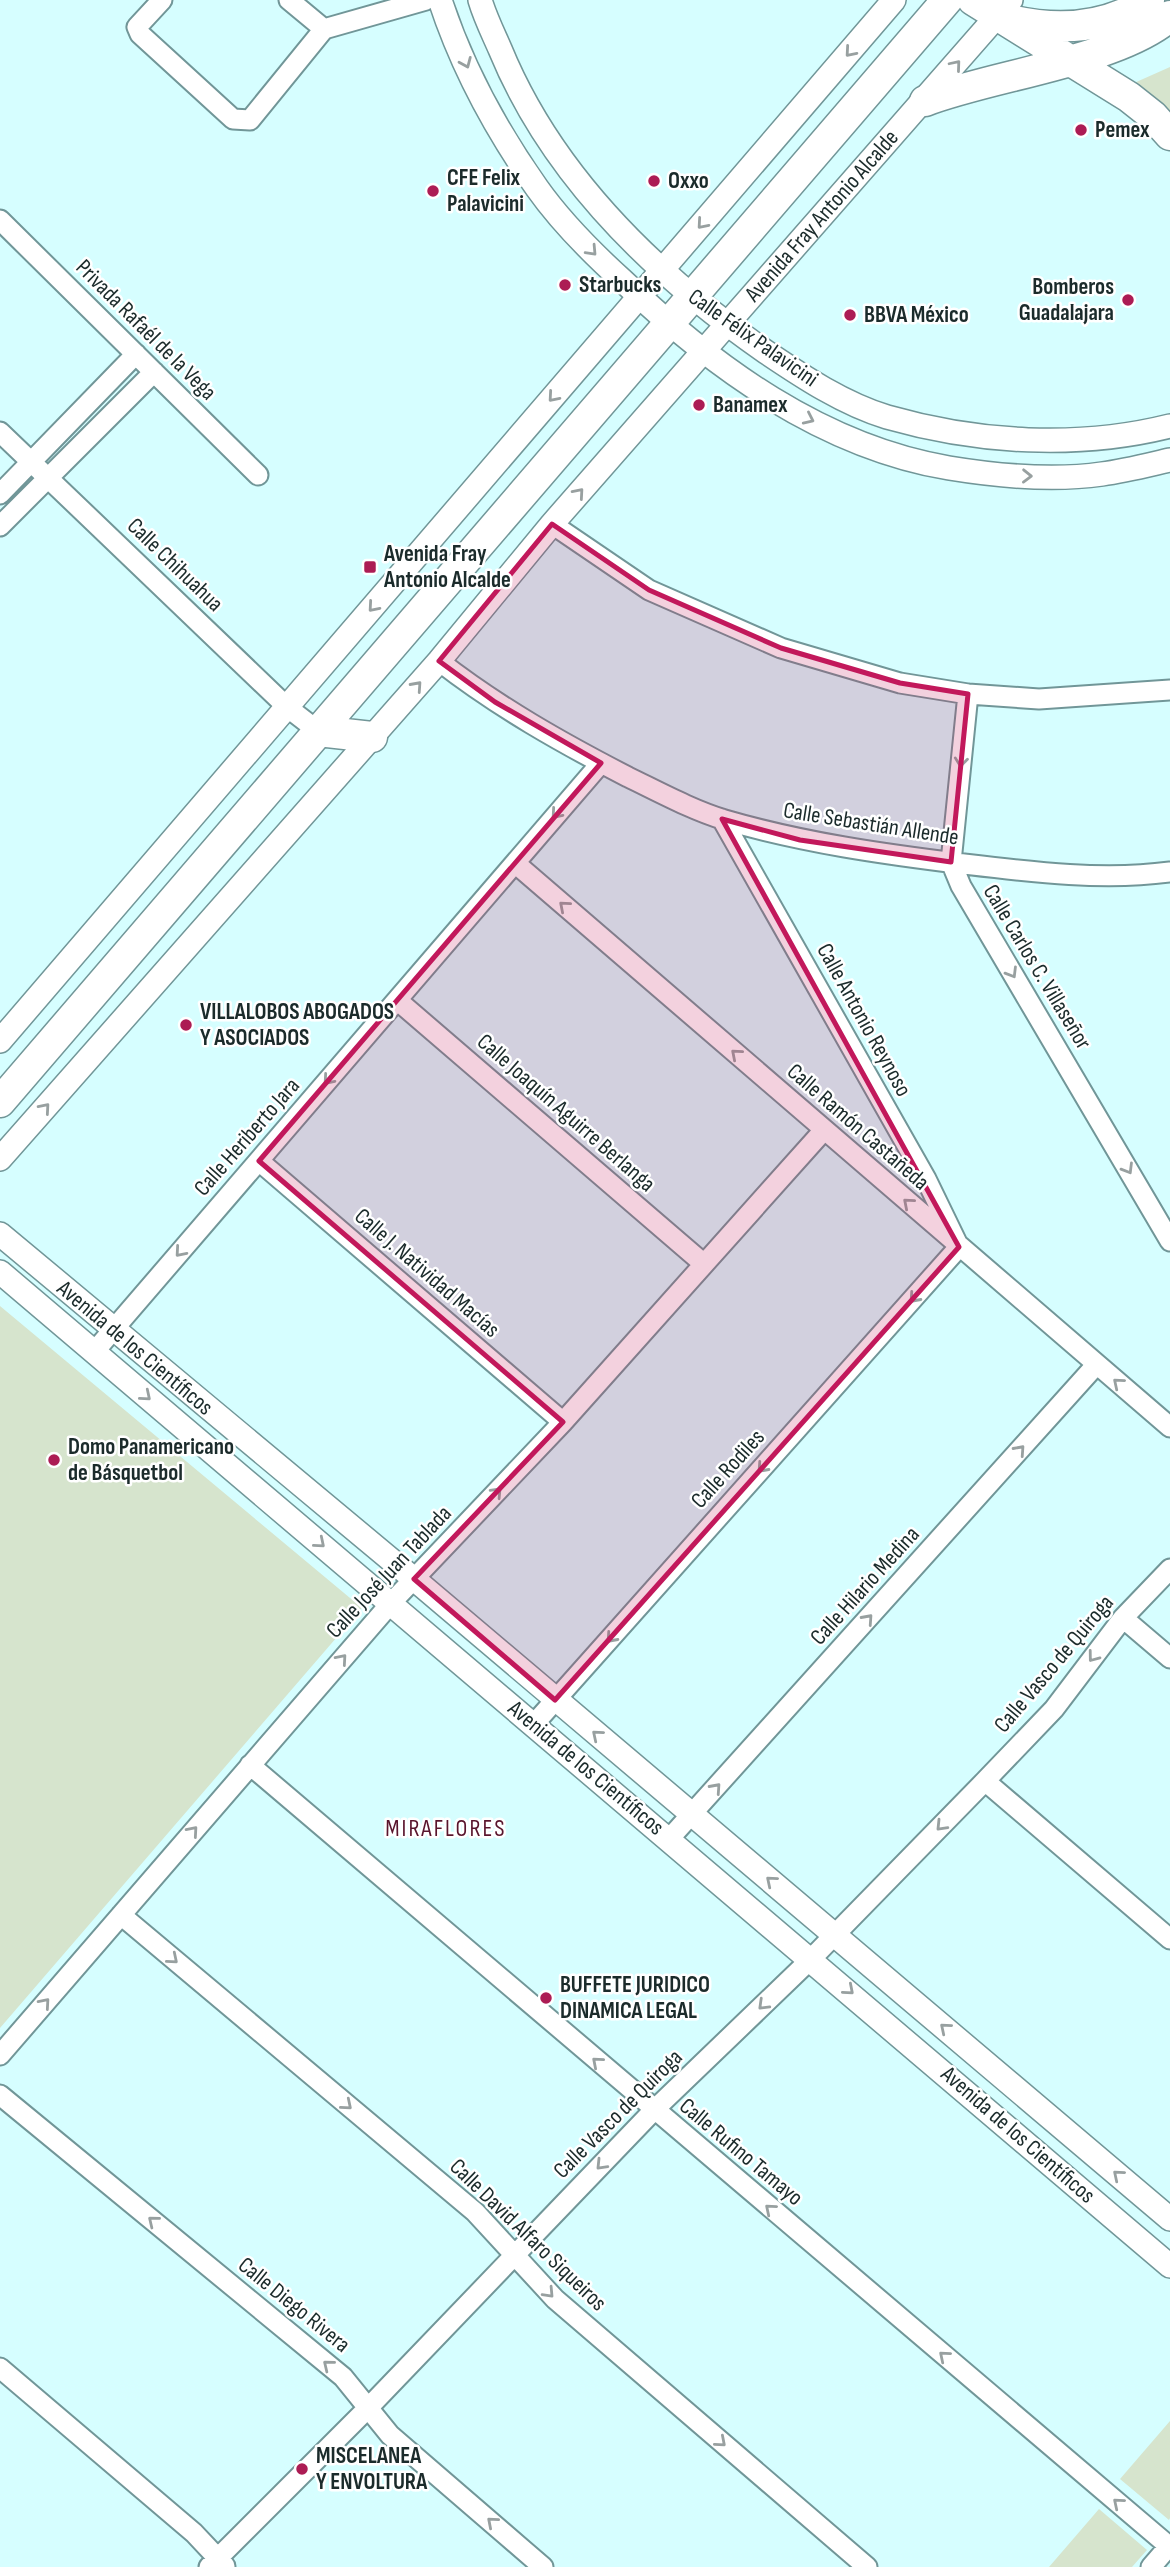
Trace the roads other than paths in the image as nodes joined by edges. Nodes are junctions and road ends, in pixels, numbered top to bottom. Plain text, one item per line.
1 (162, 0) edge
2 (289, 0) edge
3 (426, 0) edge
4 (440, 0) edge
5 (480, 0) edge
6 (894, 0) edge
7 (947, 0) edge
8 (1149, 0) edge
9 (993, 6) edge
10 (1170, 16) edge
11 (324, 29) junction
12 (1067, 60) junction
13 (925, 101) junction
14 (1170, 135) edge
15 (0, 220) edge
16 (662, 270) junction
17 (691, 295) junction
18 (639, 297) junction
19 (667, 323) junction
20 (727, 325) junction
21 (703, 352) junction
22 (136, 354) junction
23 (154, 372) junction
24 (1170, 426) edge
25 (0, 432) edge
26 (1170, 460) edge
27 (32, 461) junction
28 (258, 475) dead end
29 (48, 477) junction
30 (0, 494) edge
31 (552, 524) junction
32 (0, 526) edge
33 (439, 662) junction
34 (1170, 690) edge
35 (968, 694) junction
36 (287, 707) junction
37 (318, 731) junction
38 (372, 737) junction
39 (601, 763) junction
40 (722, 819) junction
41 (951, 862) junction
42 (514, 863) junction
43 (1167, 877) edge
44 (397, 1000) junction
45 (0, 1041) edge
46 (0, 1102) edge
47 (824, 1130) junction
48 (0, 1159) edge
49 (259, 1161) junction
50 (0, 1234) edge
51 (1170, 1241) edge
52 (959, 1247) junction
53 (704, 1265) junction
54 (0, 1272) edge
55 (113, 1330) junction
56 (94, 1352) junction
57 (1096, 1365) junction
58 (563, 1422) junction
59 (1170, 1427) edge
60 (1170, 1569) edge
61 (414, 1579) junction
62 (391, 1603) junction
63 (1123, 1618) junction
64 (1170, 1658) edge
65 (555, 1700) junction
66 (534, 1724) junction
67 (250, 1765) junction
68 (985, 1781) junction
69 (692, 1814) junction
70 (670, 1838) junction
71 (121, 1915) junction
72 (835, 1934) junction
73 (1170, 1939) edge
74 (811, 1958) junction
75 (0, 2055) edge
76 (0, 2095) edge
77 (654, 2110) junction
78 (1170, 2220) edge
79 (515, 2255) junction
80 (1170, 2266) edge
81 (0, 2368) edge
82 (369, 2407) junction
83 (1170, 2546) edge
84 (218, 2564) edge
85 (543, 2567) edge
86 (867, 2567) edge
87 (1151, 2567) edge

1 - 11 street
2 - 11 street
3 - 11 street
4 -> 18 street, Calle Félix Palavicini
5 - 16 street, Calle Félix Palavicini
6 -> 16 street
7 - 17 main road
8 - 9 main road
9 - 12 main road
13 -> 9 street, Avenida Fray Antonio Alcalde
10 - 12 main road
12 - 13 main road
12 - 14 main road
13 - 20 street, Avenida Fray Antonio Alcalde
15 - 22 street, Privada Rafaél de la Vega
16 - 17 street, Calle Félix Palavicini
16 - 18 street
17 - 19 main road
17 - 20 street, Calle Félix Palavicini
18 - 19 street, Calle Félix Palavicini
18 -> 36 street
19 - 21 street, Calle Félix Palavicini
19 - 37 main road
20 - 21 street, Avenida Fray Antonio Alcalde
20 - 24 street, Calle Félix Palavicini
21 -> 26 street, Calle Félix Palavicini
31 -> 21 street, Avenida Fray Antonio Alcalde
22 - 23 street, Privada Rafaél de la Vega
22 - 27 street
23 - 28 street, Privada Rafaél de la Vega
23 - 29 street
25 - 27 street, Calle Chihuahua
27 - 29 street, Calle Chihuahua
27 - 30 street
29 - 32 street
29 - 36 street, Calle Chihuahua
31 - 33 street, Avenida Fray Antonio Alcalde
31 - 35 street
38 -> 33 street, Avenida Fray Antonio Alcalde
33 - 39 street, Calle Sebastián Allende
34 - 35 street
35 -> 41 street
36 - 37 street, Calle Chihuahua
36 - 45 street
37 - 38 main road
37 - 46 main road
48 -> 38 street, Avenida Fray Antonio Alcalde
39 - 40 street, Calle Sebastián Allende
39 -> 42 street, Calle Heriberto Jara
40 - 41 street, Calle Sebastián Allende
40 - 52 street, Calle Antonio Reynoso
41 - 43 street, Calle Sebastián Allende
41 -> 51 street, Calle Carlos C. Villaseñor
42 - 44 street, Calle Heriberto Jara
47 -> 42 street, Calle Ramón Castañeda
44 -> 49 street, Calle Heriberto Jara
44 - 53 street, Calle Joaquín Aguirre Berlanga
52 -> 47 street, Calle Ramón Castañeda
47 - 53 street, Calle José Juan Tablada
49 -> 55 street, Calle Heriberto Jara
49 - 58 street, Calle J. Natividad Macías
50 - 55 street, Avenida de los Científicos
52 - 57 street, Calle Ramón Castañeda
52 -> 65 street, Calle Rodiles
53 - 58 street, Calle José Juan Tablada
54 - 56 street, Avenida de los Científicos
55 - 56 street, Calle Heriberto Jara
55 - 61 street, Avenida de los Científicos
56 -> 62 street, Avenida de los Científicos
59 -> 57 street, Calle Ramón Castañeda
69 -> 57 street, Calle Hilario Medina
61 -> 58 street, Calle José Juan Tablada
60 - 63 street, Calle Vasco de Quiroga
61 - 62 street, Calle José Juan Tablada
61 - 65 street, Avenida de los Científicos
62 - 66 street, Avenida de los Científicos
67 -> 62 street, Calle José Juan Tablada
63 - 64 street
63 -> 68 street, Calle Vasco de Quiroga
65 - 66 street, Calle Rodiles
69 -> 65 street, Avenida de los Científicos
66 - 70 street, Avenida de los Científicos
71 -> 67 street, Calle José Juan Tablada
77 -> 67 street, Calle Rufino Tamayo
68 -> 72 street, Calle Vasco de Quiroga
68 - 73 street
69 - 70 street, Calle Hilario Medina
72 -> 69 street, Avenida de los Científicos
70 - 74 street, Avenida de los Científicos
75 -> 71 street, Calle José Juan Tablada
71 -> 79 street, Calle David Alfaro Siqueiros
72 - 74 street, Calle Vasco de Quiroga
78 -> 72 street, Avenida de los Científicos
74 -> 77 street, Calle Vasco de Quiroga
74 -> 80 street, Avenida de los Científicos
82 -> 76 street, Calle Diego Rivera
77 -> 79 street, Calle Vasco de Quiroga
83 -> 77 street, Calle Rufino Tamayo
79 - 82 street, Calle Vasco de Quiroga
79 -> 86 street, Calle David Alfaro Siqueiros
81 - 84 street
82 - 84 street, Calle Vasco de Quiroga
85 -> 82 street, Calle Diego Rivera
83 - 87 street

